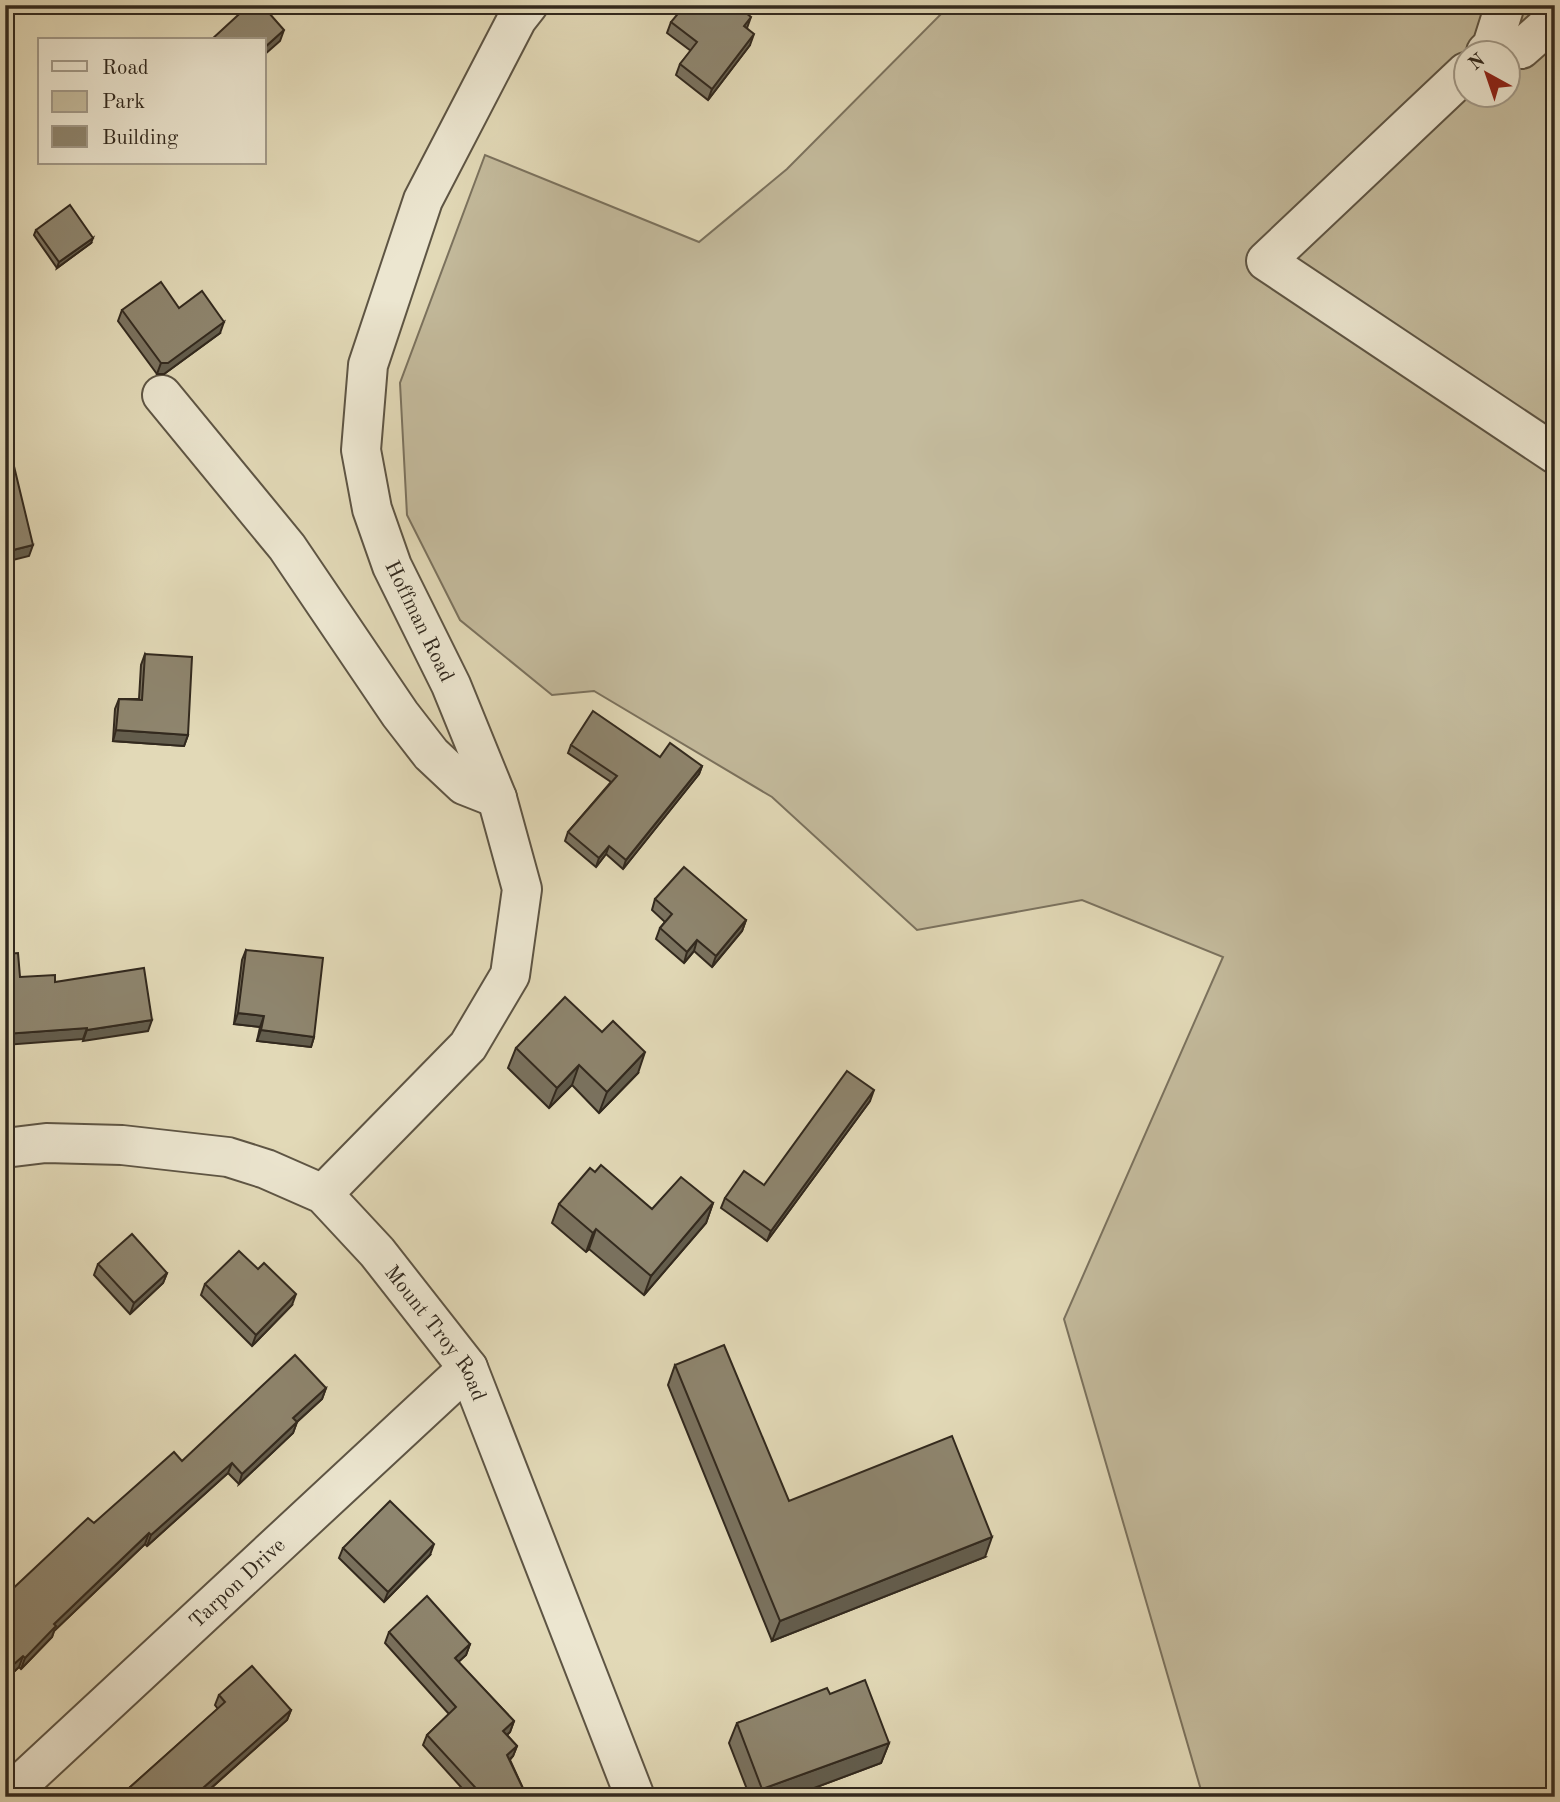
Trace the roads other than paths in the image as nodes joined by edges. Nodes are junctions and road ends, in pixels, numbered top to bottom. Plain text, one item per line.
1 (528, 5) edge
2 (1505, 5) edge
3 (1555, 19) edge
4 (1490, 38) edge
5 (1522, 48) edge
6 (1452, 85) edge
7 (162, 394) dead end
8 (1555, 454) edge
9 (497, 797) junction
10 (5, 1148) edge
11 (323, 1194) junction
12 (468, 1368) junction
13 (6, 1797) edge
14 (635, 1797) edge

1 - 9 street, Hoffman Road
2 - 4 street
3 - 5 street
6 - 8 street
7 - 9 street
9 - 11 street, Hoffman Road
10 - 11 street, Mount Troy Road
11 - 12 street, Mount Troy Road
12 - 13 street, Tarpon Drive
12 - 14 street, Mount Troy Road

